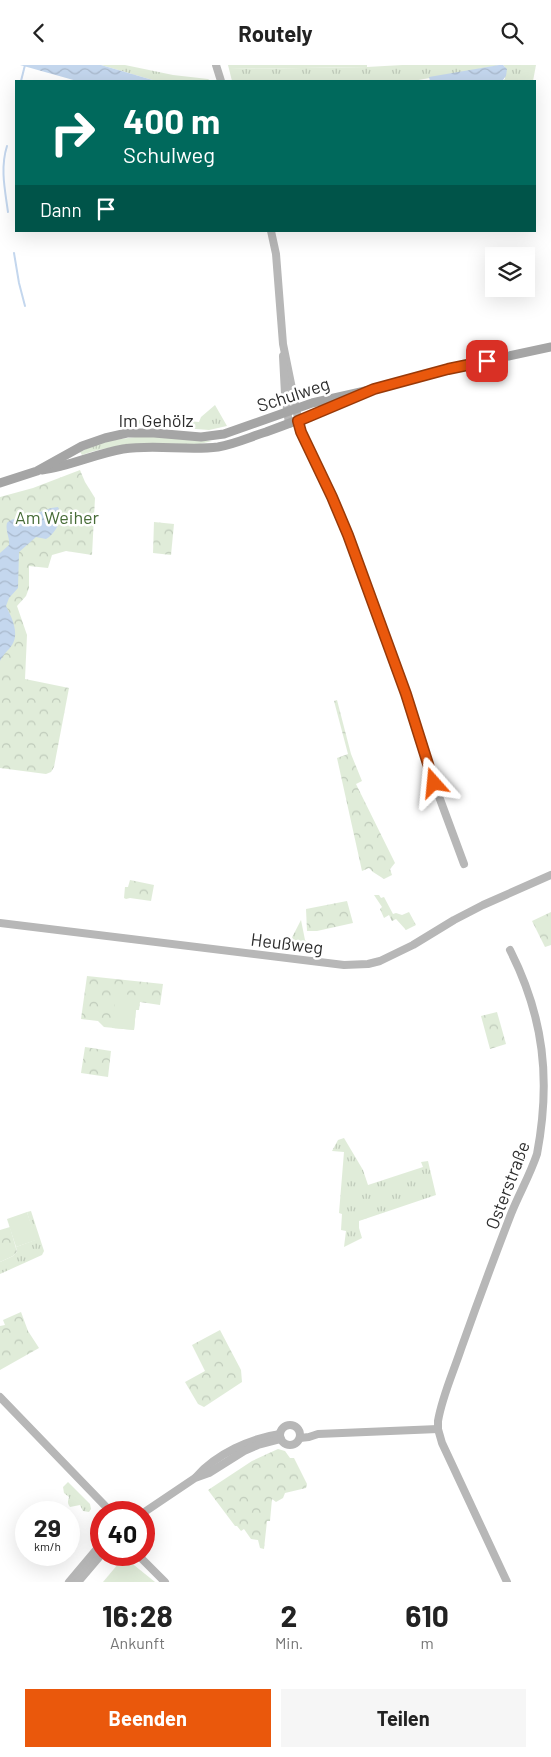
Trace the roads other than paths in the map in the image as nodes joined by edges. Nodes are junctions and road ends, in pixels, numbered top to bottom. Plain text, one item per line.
1 (216, 65) edge
2 (221, 80) edge
3 (271, 232) edge
4 (551, 347) edge
5 (374, 389) junction
6 (291, 409) junction
7 (293, 422) junction
8 (224, 434) joint
9 (228, 445) joint
10 (37, 471) junction
11 (0, 483) edge
12 (464, 864) dead end
13 (551, 875) edge
14 (0, 923) edge
15 (510, 950) dead end
16 (0, 1397) edge
17 (438, 1429) junction
18 (300, 1435) junction
19 (281, 1436) junction
20 (96, 1497) junction
21 (98, 1501) edge
22 (100, 1501) edge
23 (155, 1504) edge
24 (90, 1557) edge
25 (92, 1566) edge
26 (149, 1566) edge
27 (69, 1582) edge
28 (78, 1582) edge
29 (166, 1582) edge
30 (507, 1582) edge

1 - 2 street
3 - 6 street
4 - 5 main road, Schulweg
5 - 6 main road, Schulweg
5 - 7 main road, Schulweg
6 - 7 street
6 - 8 main road, Schulweg
7 - 9 main road, Schulweg
7 - 12 street
8 - 10 main road, Im Gehölz
9 - 10 main road, Im Gehölz
10 - 11 main road, Im Gehölz
13 - 14 street, Heußweg
15 - 17 street, Osterstraße
16 - 20 street
17 - 18 street
17 - 30 street
18 - 19 street
18 - 19 street
19 - 23 street
20 - 21 street
20 - 22 street
24 - 27 street
25 - 28 street
26 - 29 street

